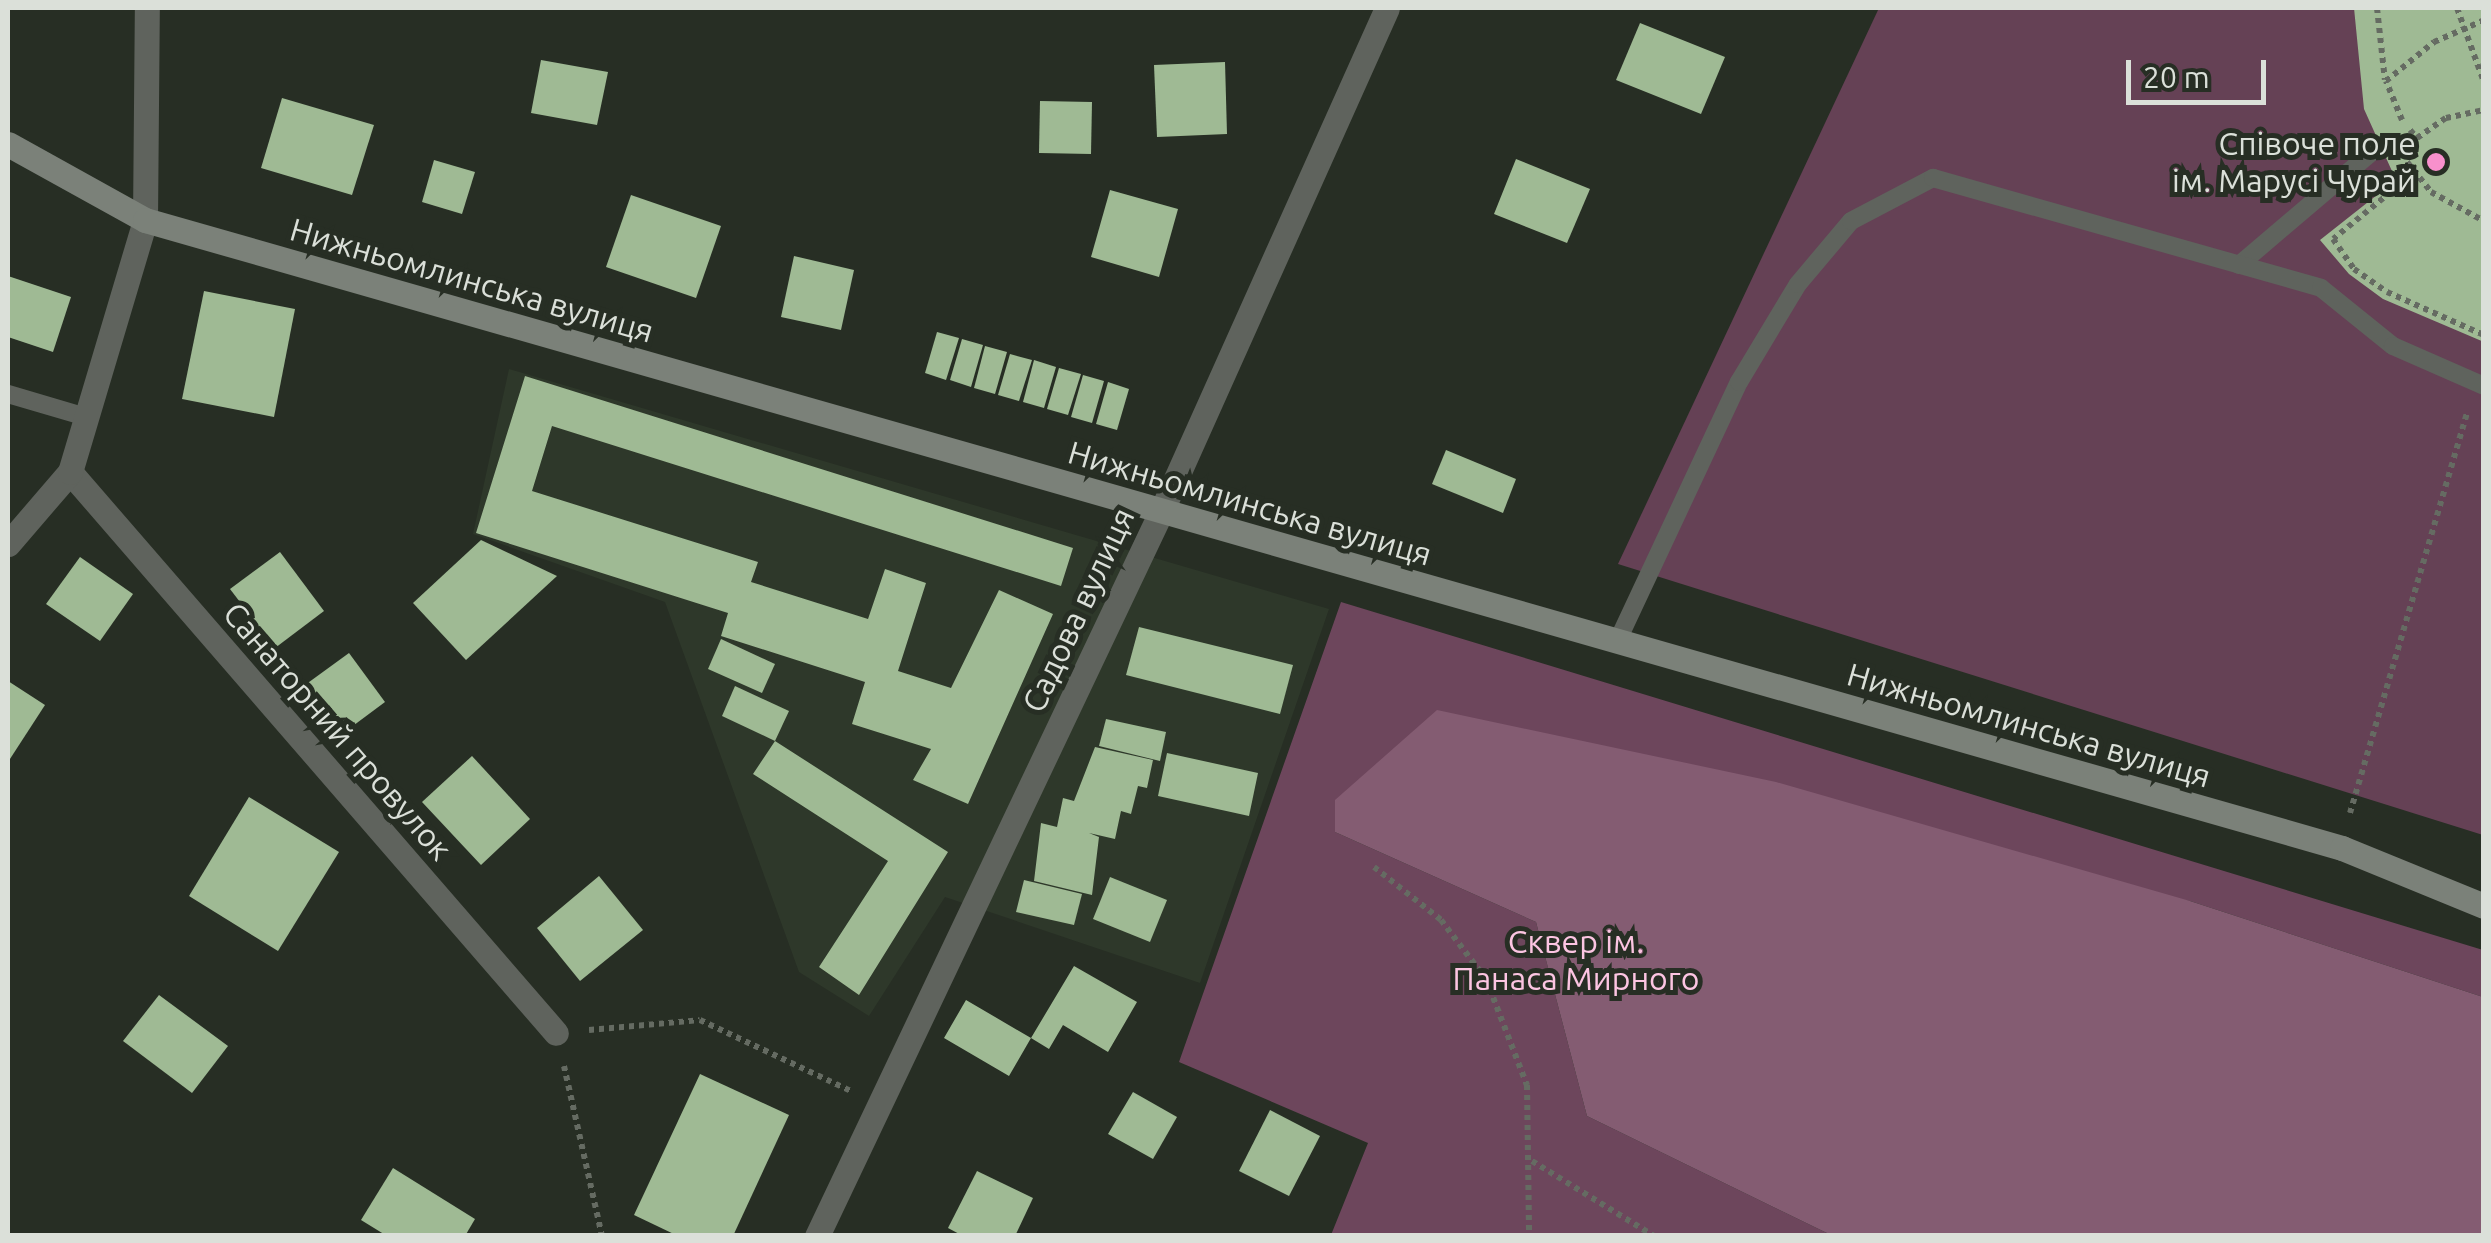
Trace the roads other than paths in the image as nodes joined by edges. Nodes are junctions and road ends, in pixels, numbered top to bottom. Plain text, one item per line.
1 (147, 8) edge
2 (1387, 8) edge
3 (8, 144) edge
4 (2380, 145) dead end
5 (144, 220) junction
6 (2239, 264) junction
7 (2479, 386) edge
8 (8, 394) edge
9 (86, 418) junction
10 (70, 472) junction
11 (1161, 512) junction
12 (8, 544) edge
13 (1618, 640) junction
14 (2484, 906) edge
15 (556, 1033) road end
16 (816, 1236) edge

1 - 5 street
2 - 11 street, Садова вулиця
3 - 5 main road, Нижньомлинська вулиця
4 - 6 lane
5 - 9 street
5 - 11 main road, Нижньомлинська вулиця
6 - 7 lane
6 - 13 lane
8 - 9 lane
9 - 10 street
10 - 12 street
10 - 15 street, Санаторний провулок
11 - 13 main road, Нижньомлинська вулиця
11 - 16 street, Садова вулиця
13 - 14 main road, Нижньомлинська вулиця

